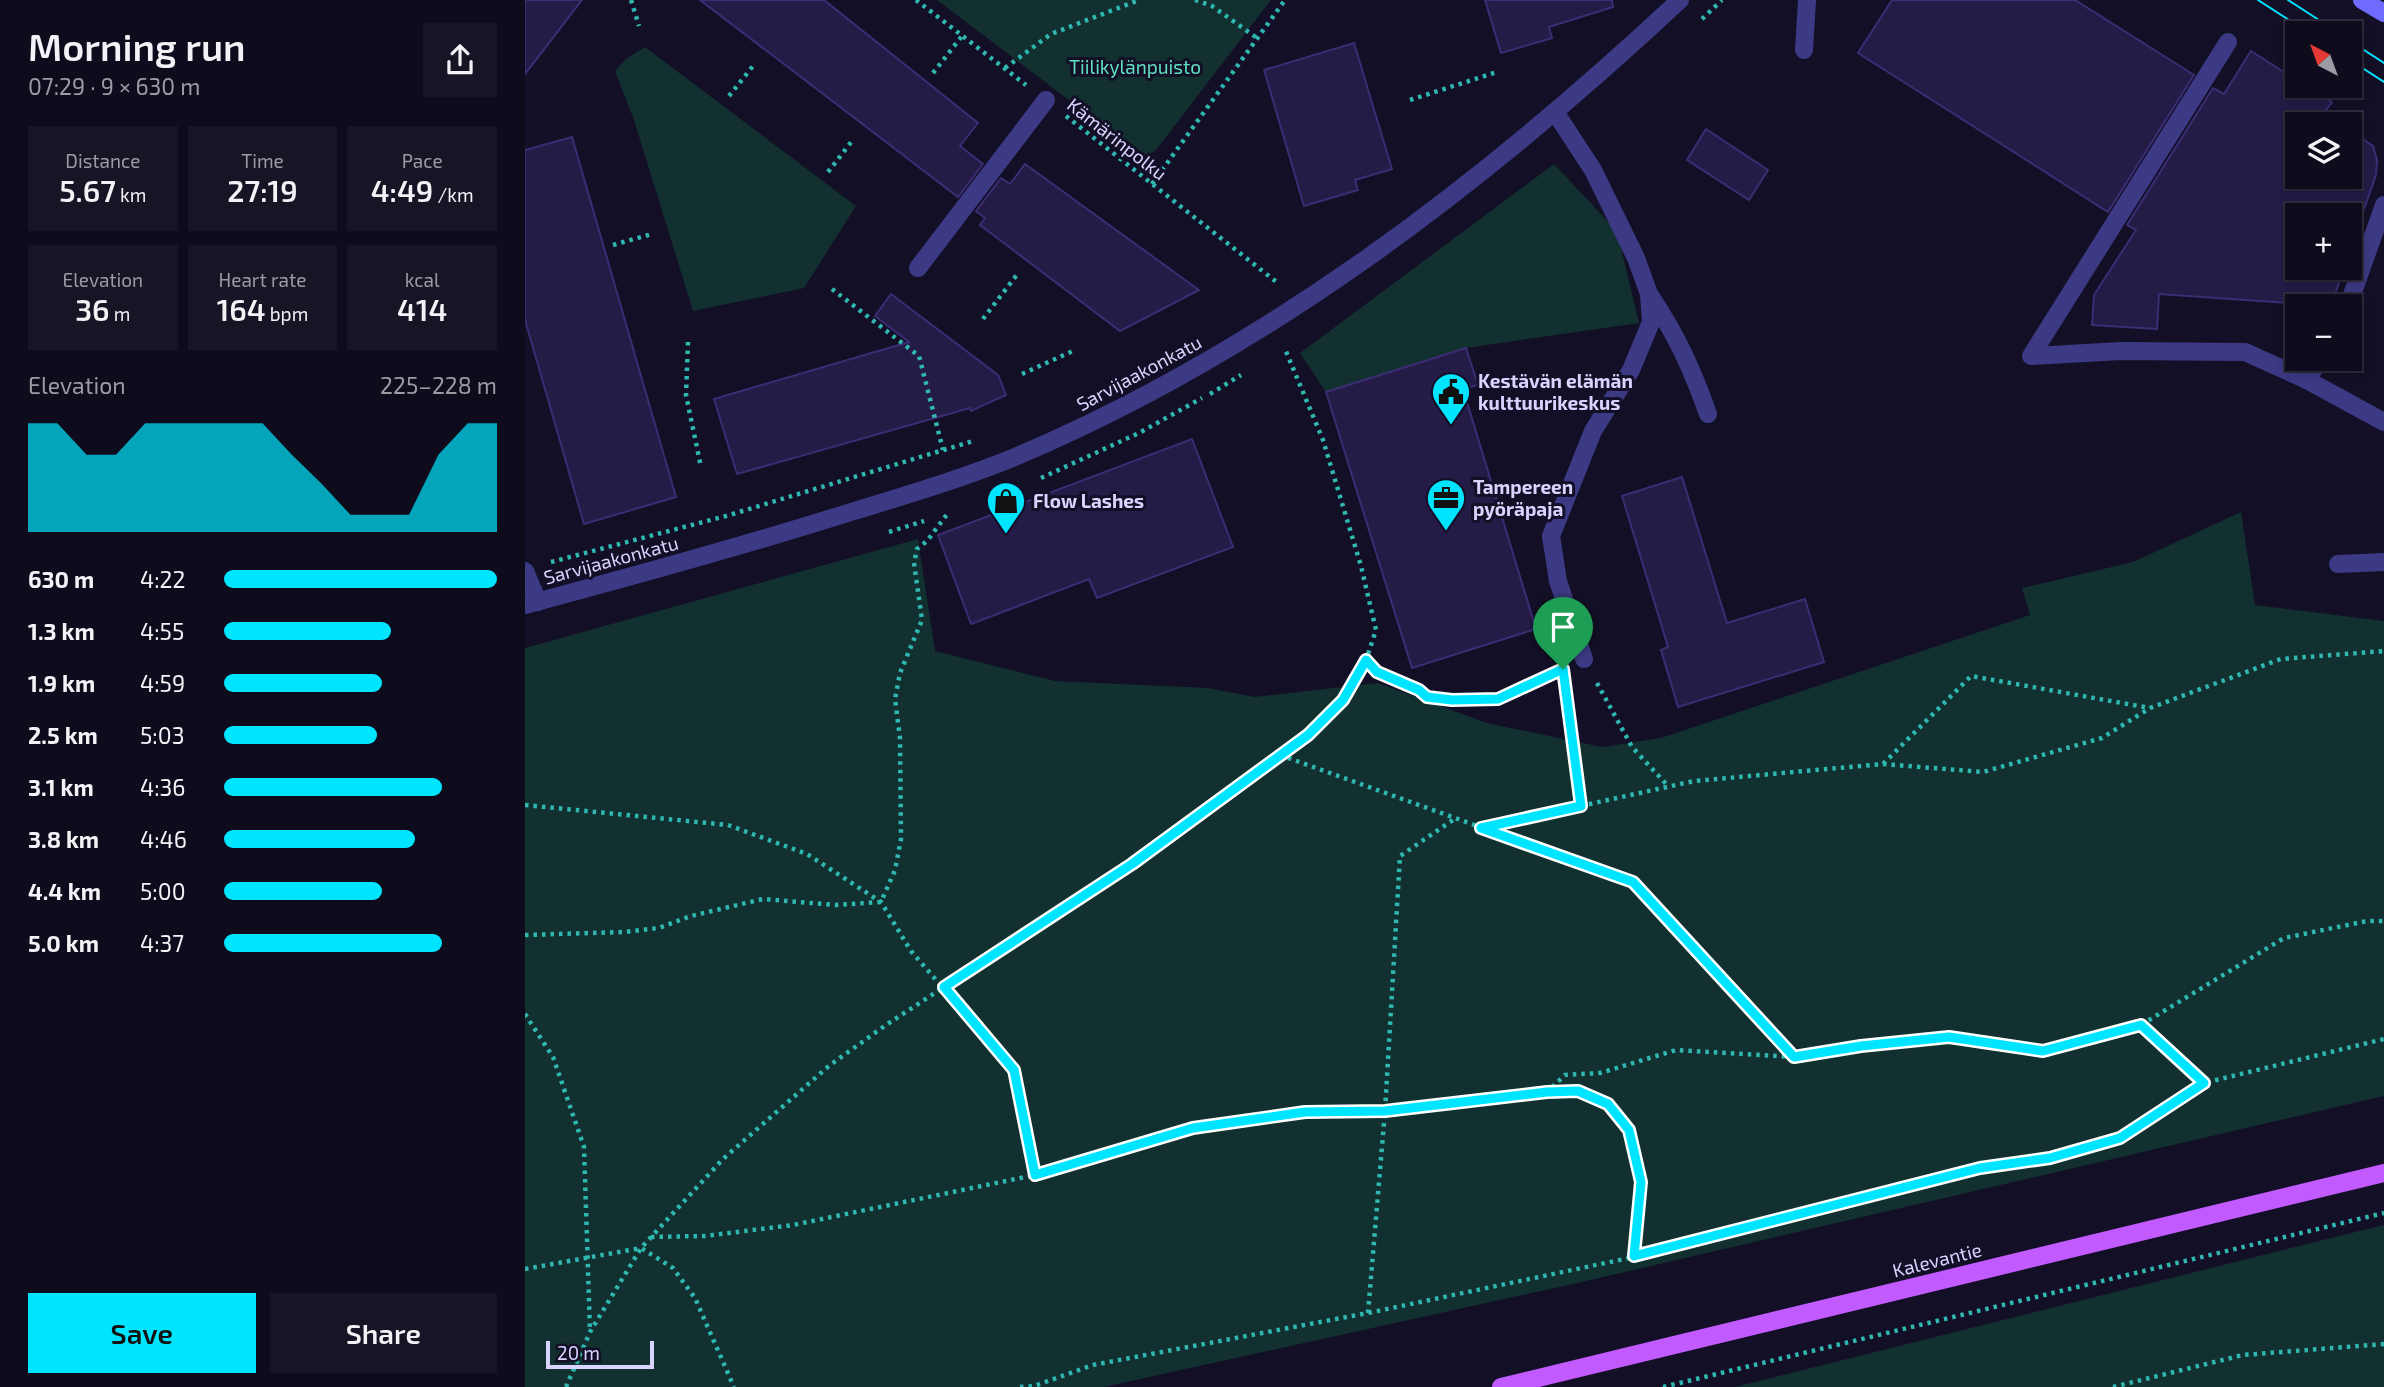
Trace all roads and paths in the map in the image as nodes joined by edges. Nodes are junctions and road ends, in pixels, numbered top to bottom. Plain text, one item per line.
1 (631, 0) edge
2 (916, 0) edge
3 (1139, 0) edge
4 (1195, 0) edge
5 (1285, 0) edge
6 (1680, 0) edge
7 (1807, 0) edge
8 (2362, 0) edge
9 (2384, 13) edge
10 (639, 26) dead end
11 (962, 36) junction
12 (1257, 38) junction
13 (2228, 42) dead end
14 (1804, 50) dead end
15 (753, 66) dead end
16 (1005, 68) junction
17 (1497, 72) dead end
18 (933, 73) dead end
19 (729, 96) dead end
20 (1046, 100) junction
21 (1410, 100) dead end
22 (1555, 112) junction
23 (852, 141) dead end
24 (828, 172) dead end
25 (1152, 184) junction
26 (2384, 205) edge
27 (652, 234) dead end
28 (613, 245) dead end
29 (918, 268) dead end
30 (1019, 272) dead end
31 (1287, 279) dead end
32 (1279, 283) junction
33 (1271, 288) dead end
34 (832, 289) dead end
35 (1649, 294) junction
36 (2352, 294) edge
37 (1295, 306) junction
38 (983, 319) dead end
39 (688, 342) dead end
40 (1285, 349) dead end
41 (1075, 350) dead end
42 (2313, 371) edge
43 (1022, 374) dead end
44 (2307, 380) junction
45 (1707, 414) dead end
46 (2384, 422) edge
47 (979, 439) dead end
48 (943, 450) junction
49 (701, 467) dead end
50 (948, 513) dead end
51 (2384, 562) edge
52 (549, 563) dead end
53 (2338, 564) dead end
54 (525, 571) edge
55 (531, 604) edge
56 (2384, 651) edge
57 (1584, 659) joint
58 (1366, 660) junction
59 (2150, 708) junction
60 (1280, 755) junction
61 (1883, 764) junction
62 (1668, 786) junction
63 (525, 805) edge
64 (1581, 806) junction
65 (1454, 819) junction
66 (1481, 828) junction
67 (881, 902) junction
68 (2384, 921) edge
69 (525, 935) edge
70 (944, 987) junction
71 (525, 1014) edge
72 (2141, 1025) junction
73 (2384, 1039) edge
74 (1794, 1057) junction
75 (2204, 1083) junction
76 (1547, 1092) junction
77 (1385, 1111) junction
78 (2384, 1173) edge
79 (1035, 1175) junction
80 (2384, 1213) edge
81 (651, 1237) junction
82 (641, 1248) junction
83 (1634, 1256) junction
84 (588, 1258) junction
85 (525, 1269) edge
86 (1368, 1313) junction
87 (590, 1332) junction
88 (2384, 1344) edge
89 (566, 1387) edge
90 (734, 1387) edge
91 (1020, 1387) edge
92 (1501, 1387) edge
93 (1663, 1387) edge
94 (2113, 1387) edge

1 - 10 path
2 - 11 path, Kämärinpolku
3 - 16 path
4 - 12 path
5 - 12 path
6 - 22 street, Sarvijaakonkatu
7 - 14 street
8 - 9 main road
11 - 16 path, Kämärinpolku
11 - 18 path
12 - 25 path
13 - 44 street
15 - 19 path
16 - 20 path, Kämärinpolku
17 - 21 path
20 - 25 path, Kämärinpolku
20 - 29 street
22 - 35 street
22 - 37 street, Sarvijaakonkatu
23 - 24 path
25 - 32 path, Kämärinpolku
26 - 36 street
27 - 28 path
30 - 38 path
31 - 32 path
32 - 33 path
32 - 37 path, Kämärinpolku
34 - 48 path
35 - 45 street
35 - 57 street
37 - 55 street, Sarvijaakonkatu
39 - 49 path
40 - 58 path
41 - 43 path
42 - 44 street
44 - 46 street
47 - 48 path
48 - 52 path
50 - 67 path
51 - 53 street
54 - 55 street
56 - 59 path
57 - 62 path
58 - 60 path
58 - 64 path
59 - 61 path
59 - 61 path
60 - 65 path
60 - 70 path
61 - 62 path
62 - 64 path
63 - 67 path
64 - 66 path
65 - 66 path
65 - 77 path
66 - 74 path
67 - 69 path
67 - 70 path
68 - 72 path
70 - 79 path
70 - 81 path
71 - 84 path
72 - 74 path
72 - 75 path
73 - 75 path
74 - 76 path
75 - 83 path
76 - 77 path
76 - 83 path
77 - 79 path
77 - 86 path
78 - 92 main road, Kalevantie
79 - 81 path
80 - 93 path
81 - 82 path
82 - 84 path
82 - 87 path
82 - 90 path
83 - 86 path
84 - 85 path
84 - 87 path
86 - 91 path
87 - 89 path
88 - 94 path

